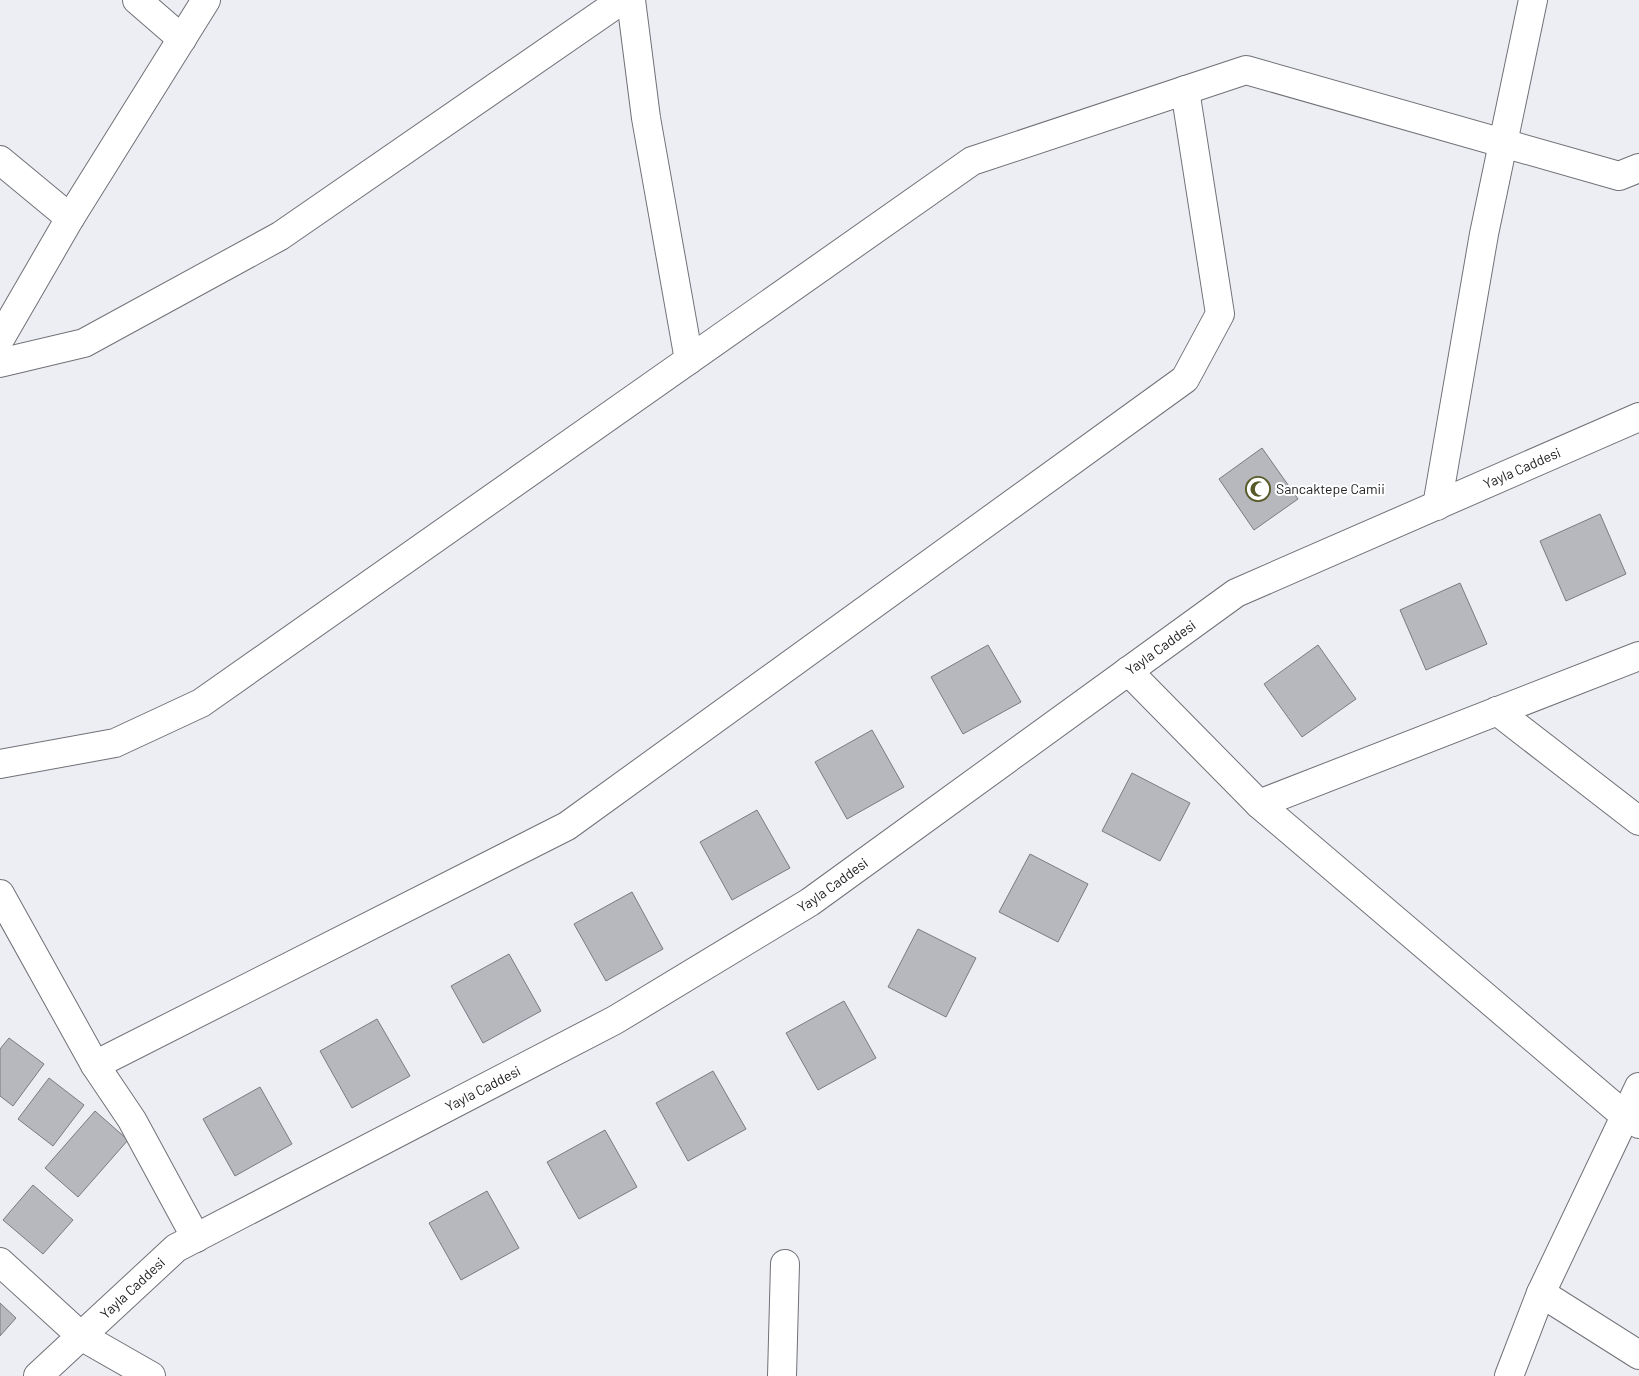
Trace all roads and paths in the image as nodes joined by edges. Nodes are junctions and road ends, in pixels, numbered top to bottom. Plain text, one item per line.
1 (137, 0) edge
2 (206, 0) edge
3 (622, 0) edge
4 (631, 0) edge
5 (1533, 0) edge
6 (182, 39) junction
7 (1185, 90) junction
8 (1503, 142) junction
9 (0, 160) edge
10 (1639, 168) edge
11 (70, 218) junction
12 (0, 340) edge
13 (689, 360) junction
14 (0, 363) edge
15 (1639, 417) edge
16 (1437, 506) junction
17 (1639, 656) edge
18 (1128, 670) junction
19 (1497, 711) junction
20 (0, 764) edge
21 (1259, 804) junction
22 (1639, 821) edge
23 (0, 894) edge
24 (95, 1065) junction
25 (1639, 1087) edge
26 (1632, 1120) edge
27 (196, 1238) junction
28 (0, 1262) edge
29 (785, 1264) dead end
30 (1541, 1293) junction
31 (81, 1336) junction
32 (1639, 1355) edge
33 (38, 1376) edge
34 (151, 1376) edge
35 (782, 1376) edge
36 (1509, 1376) edge

1 - 6 street
2 - 6 street
3 - 14 street
4 - 13 street
5 - 8 street
6 - 11 street
7 - 8 street
7 - 13 street
7 - 24 street
8 - 10 street
8 - 16 street
9 - 11 street
11 - 12 street
13 - 20 street
15 - 16 street, Yayla Caddesi
16 - 18 street, Yayla Caddesi
17 - 19 street
18 - 21 street
18 - 27 street, Yayla Caddesi
19 - 21 street
19 - 22 street
21 - 26 street
23 - 24 street
24 - 27 street
25 - 26 street
26 - 30 street
27 - 31 street, Yayla Caddesi
28 - 31 street
29 - 35 street
30 - 32 street
30 - 36 street
31 - 33 street, Yayla Caddesi
31 - 34 street

